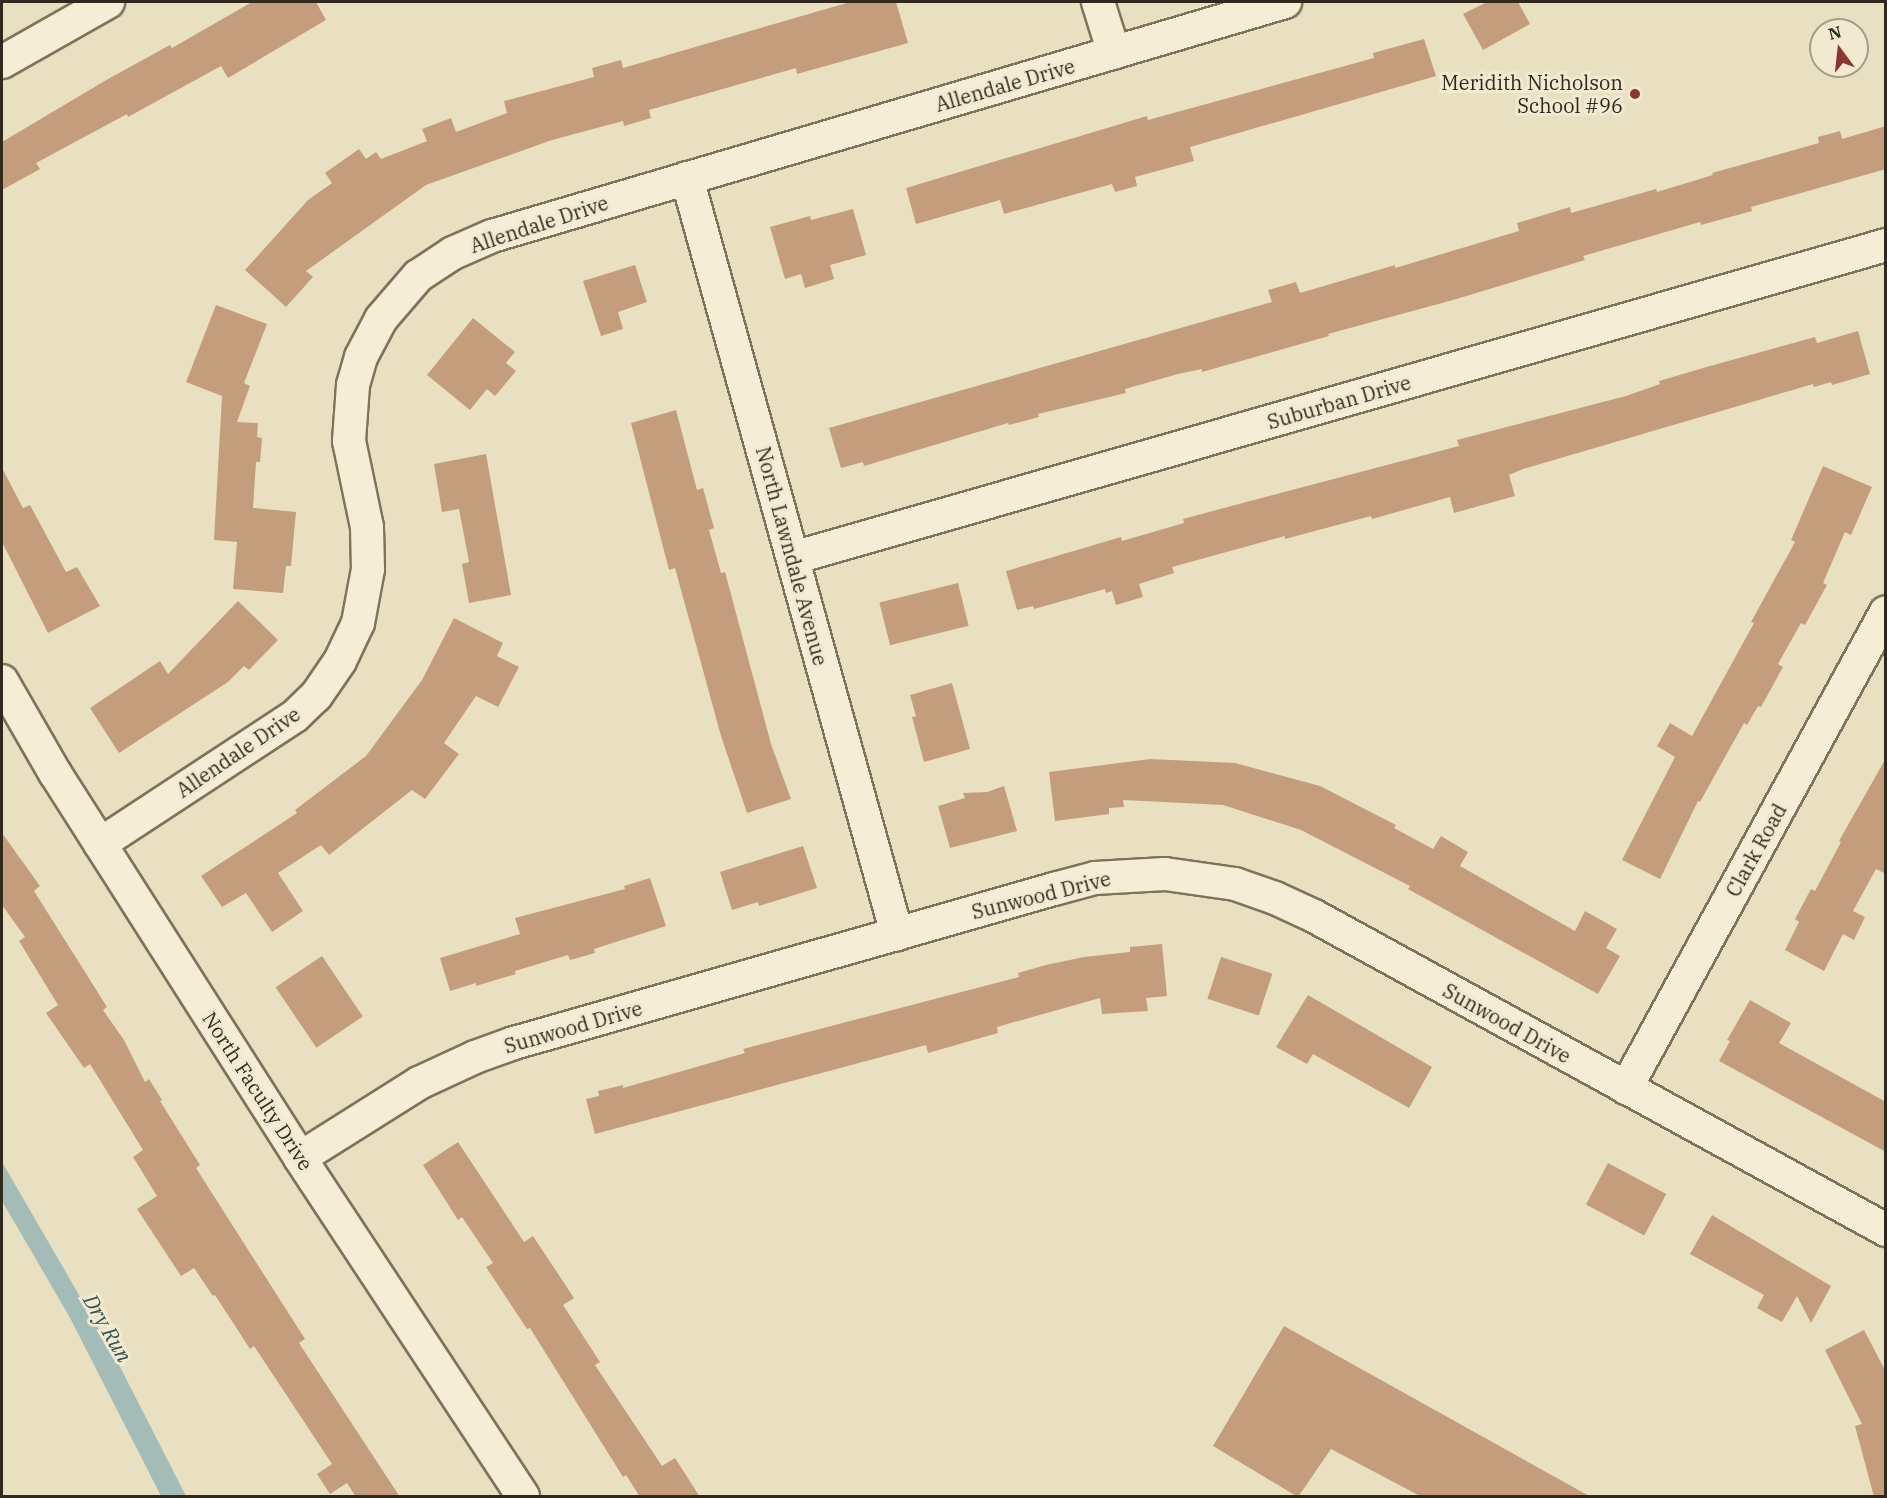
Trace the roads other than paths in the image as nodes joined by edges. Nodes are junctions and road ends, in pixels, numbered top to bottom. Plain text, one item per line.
1 (1098, 2) edge
2 (1285, 2) edge
3 (92, 6) edge
4 (1114, 53) junction
5 (2, 62) edge
6 (687, 178) junction
7 (1886, 245) edge
8 (793, 558) junction
9 (1886, 612) edge
10 (2, 681) edge
11 (100, 844) junction
12 (897, 934) junction
13 (1626, 1088) junction
14 (300, 1158) junction
15 (1886, 1230) edge
16 (523, 1497) edge

1 - 4 street
2 - 4 street, Allendale Drive
3 - 5 street
4 - 6 street, Allendale Drive
6 - 8 street, North Lawndale Avenue
6 - 11 street, Allendale Drive
7 - 8 street, Suburban Drive
8 - 12 street, North Lawndale Avenue
9 - 13 street, Clark Road
10 - 11 street, North Faculty Drive
11 - 14 street, North Faculty Drive
12 - 13 street, Sunwood Drive
12 - 14 street, Sunwood Drive
13 - 15 street, Sunwood Drive
14 - 16 street, North Faculty Drive

